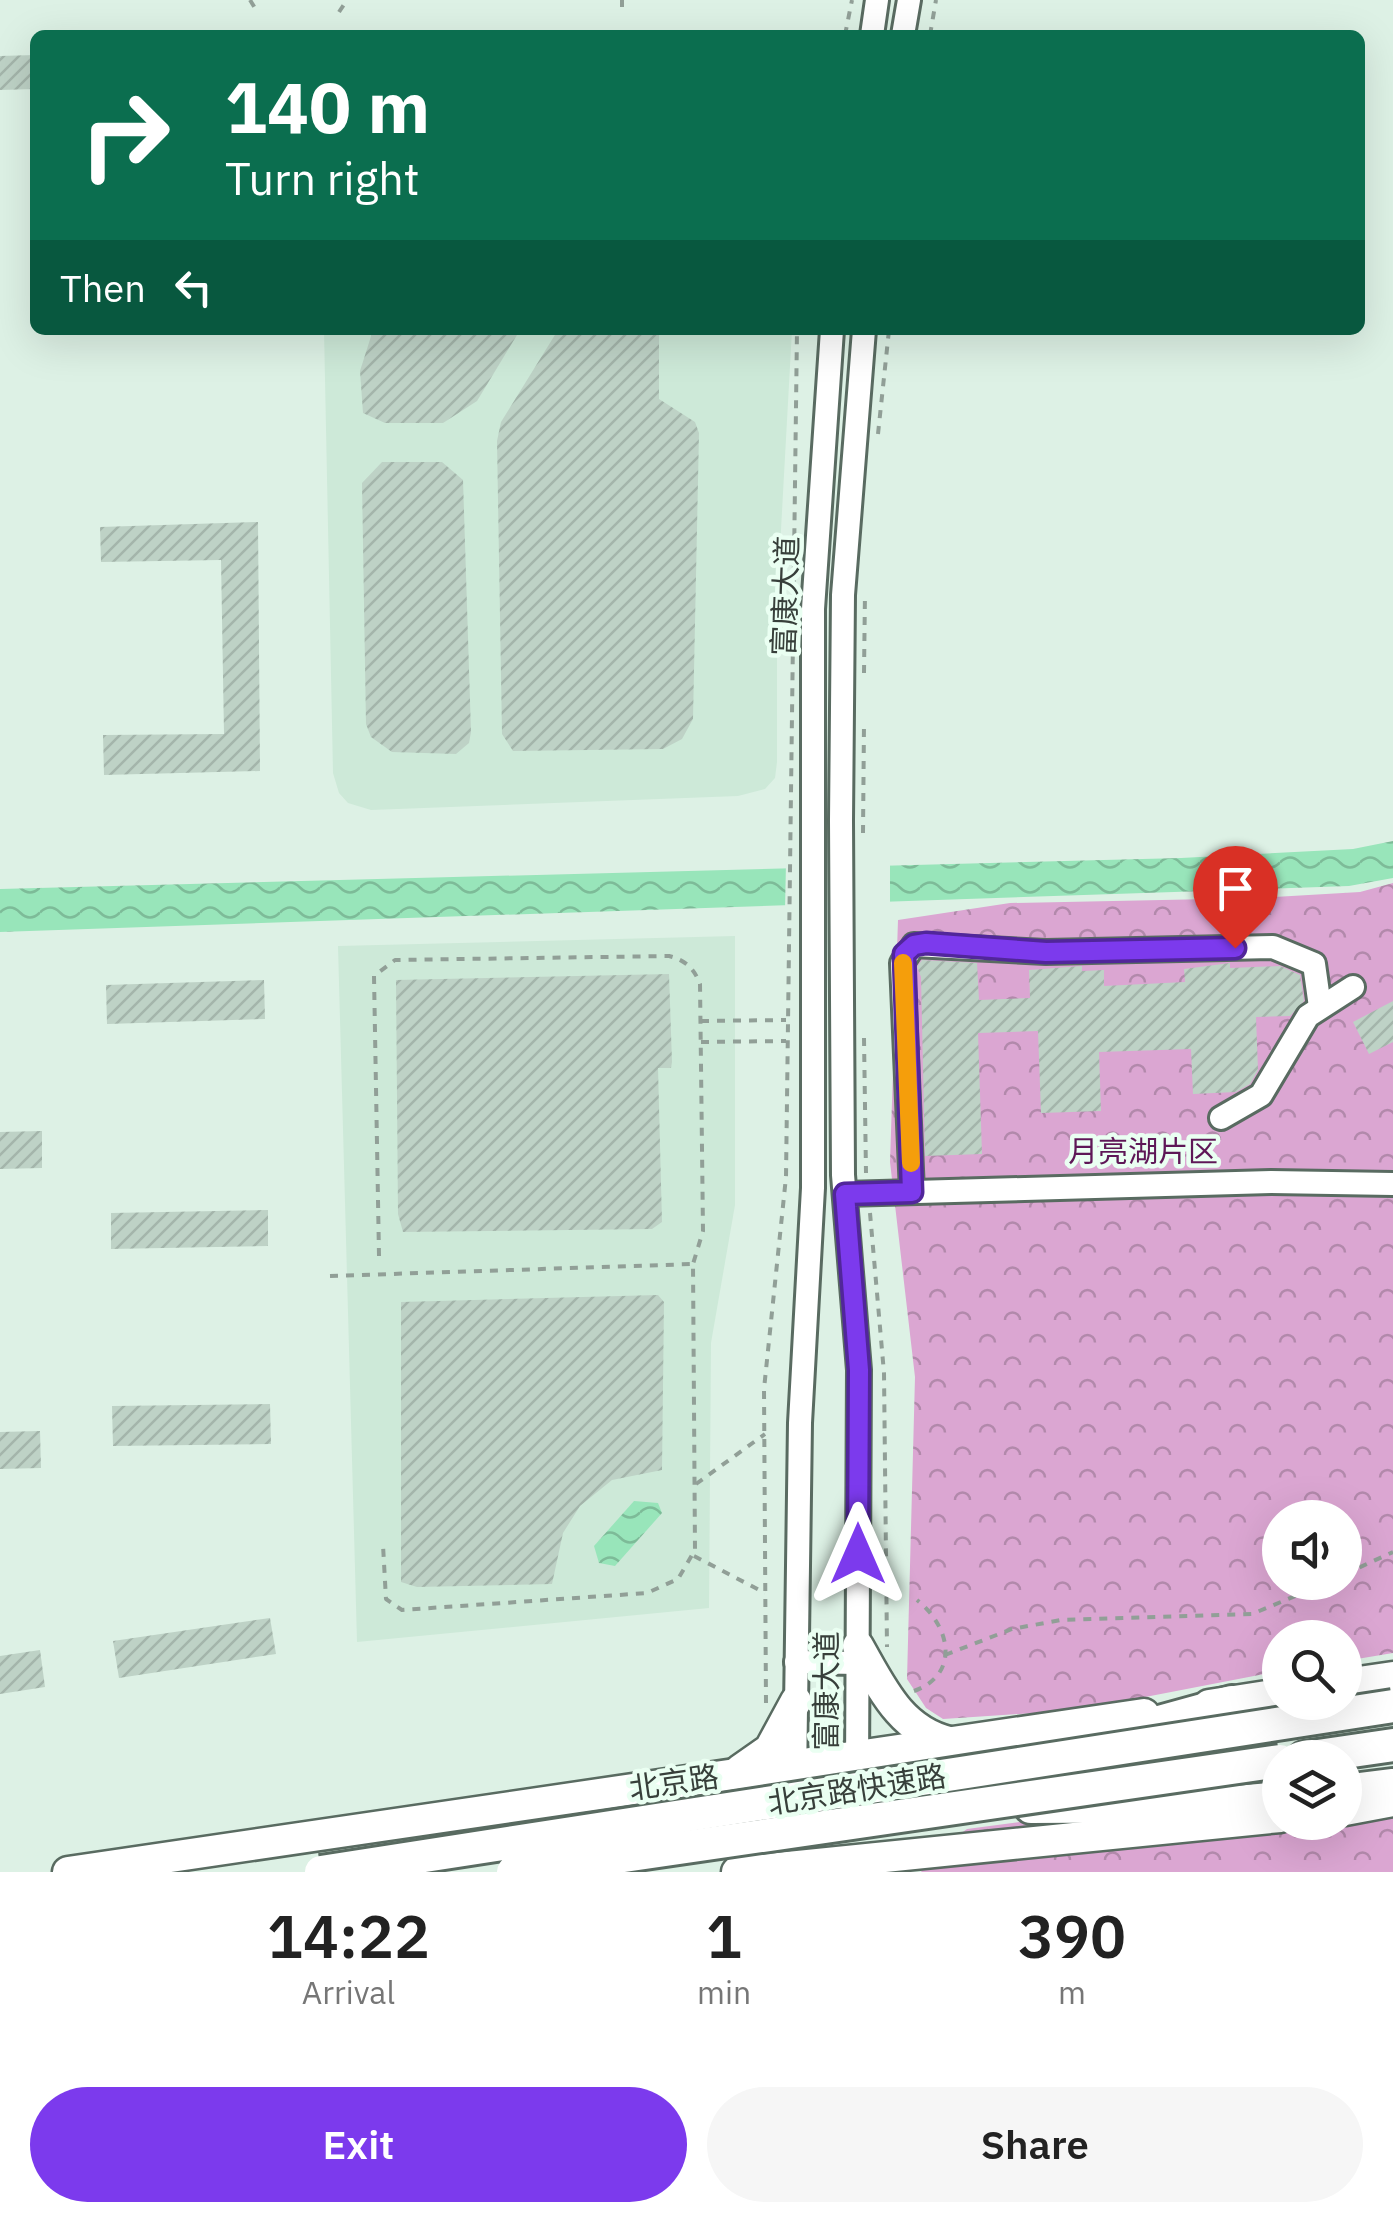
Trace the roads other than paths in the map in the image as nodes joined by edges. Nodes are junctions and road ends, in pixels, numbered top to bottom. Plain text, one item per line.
1 (878, 0) edge
2 (909, 0) edge
3 (873, 30) edge
4 (904, 30) edge
5 (832, 335) edge
6 (864, 335) edge
7 (1354, 988) dead end
8 (1320, 1007) junction
9 (1221, 1118) dead end
10 (1393, 1184) edge
11 (912, 1192) junction
12 (845, 1194) junction
13 (858, 1654) junction
14 (796, 1662) junction
15 (1393, 1677) edge
16 (1362, 1682) edge
17 (1262, 1697) edge
18 (796, 1700) junction
19 (1232, 1702) junction
20 (1393, 1706) edge
21 (952, 1742) junction
22 (1393, 1745) edge
23 (1362, 1750) edge
24 (857, 1756) junction
25 (1262, 1764) edge
26 (795, 1766) junction
27 (985, 1770) junction
28 (734, 1774) junction
29 (1393, 1784) edge
30 (1362, 1789) edge
31 (1262, 1800) edge
32 (1393, 1802) edge
33 (1362, 1807) edge
34 (951, 1808) junction
35 (1262, 1819) edge
36 (995, 1843) junction
37 (858, 1866) edge
38 (796, 1869) edge
39 (68, 1872) edge
40 (321, 1872) edge
41 (514, 1872) edge
42 (737, 1872) edge
43 (900, 1872) edge

1 - 3 street
2 - 4 street
5 - 14 street, 富康大道
6 - 12 street, 富康大道
7 - 8 street
8 - 9 street
8 - 11 street
10 - 11 street
11 - 12 street
12 - 13 street, 富康大道
13 - 14 street
13 - 21 main road
13 - 24 street, 富康大道
14 - 18 street, 富康大道
15 - 16 main road
17 - 19 main road, 北京路
18 - 26 street, 富康大道
18 - 28 main road
19 - 21 main road, 北京路
19 - 27 highway, bridge
20 - 27 highway, 北京路快速路, bridge
21 - 24 main road, 北京路
22 - 23 highway
24 - 26 main road, 北京路
24 - 37 street, 富康大道
25 - 34 highway, 北京路快速路, bridge
26 - 28 main road, 北京路
26 - 38 street, 富康大道
27 - 40 highway, 北京路快速路, bridge
28 - 39 main road, 北京路
29 - 30 highway
31 - 34 highway, bridge
32 - 33 main road
34 - 41 highway, 北京路快速路, bridge
35 - 36 main road
36 - 37 main road
36 - 43 main road
37 - 38 main road
38 - 42 main road

